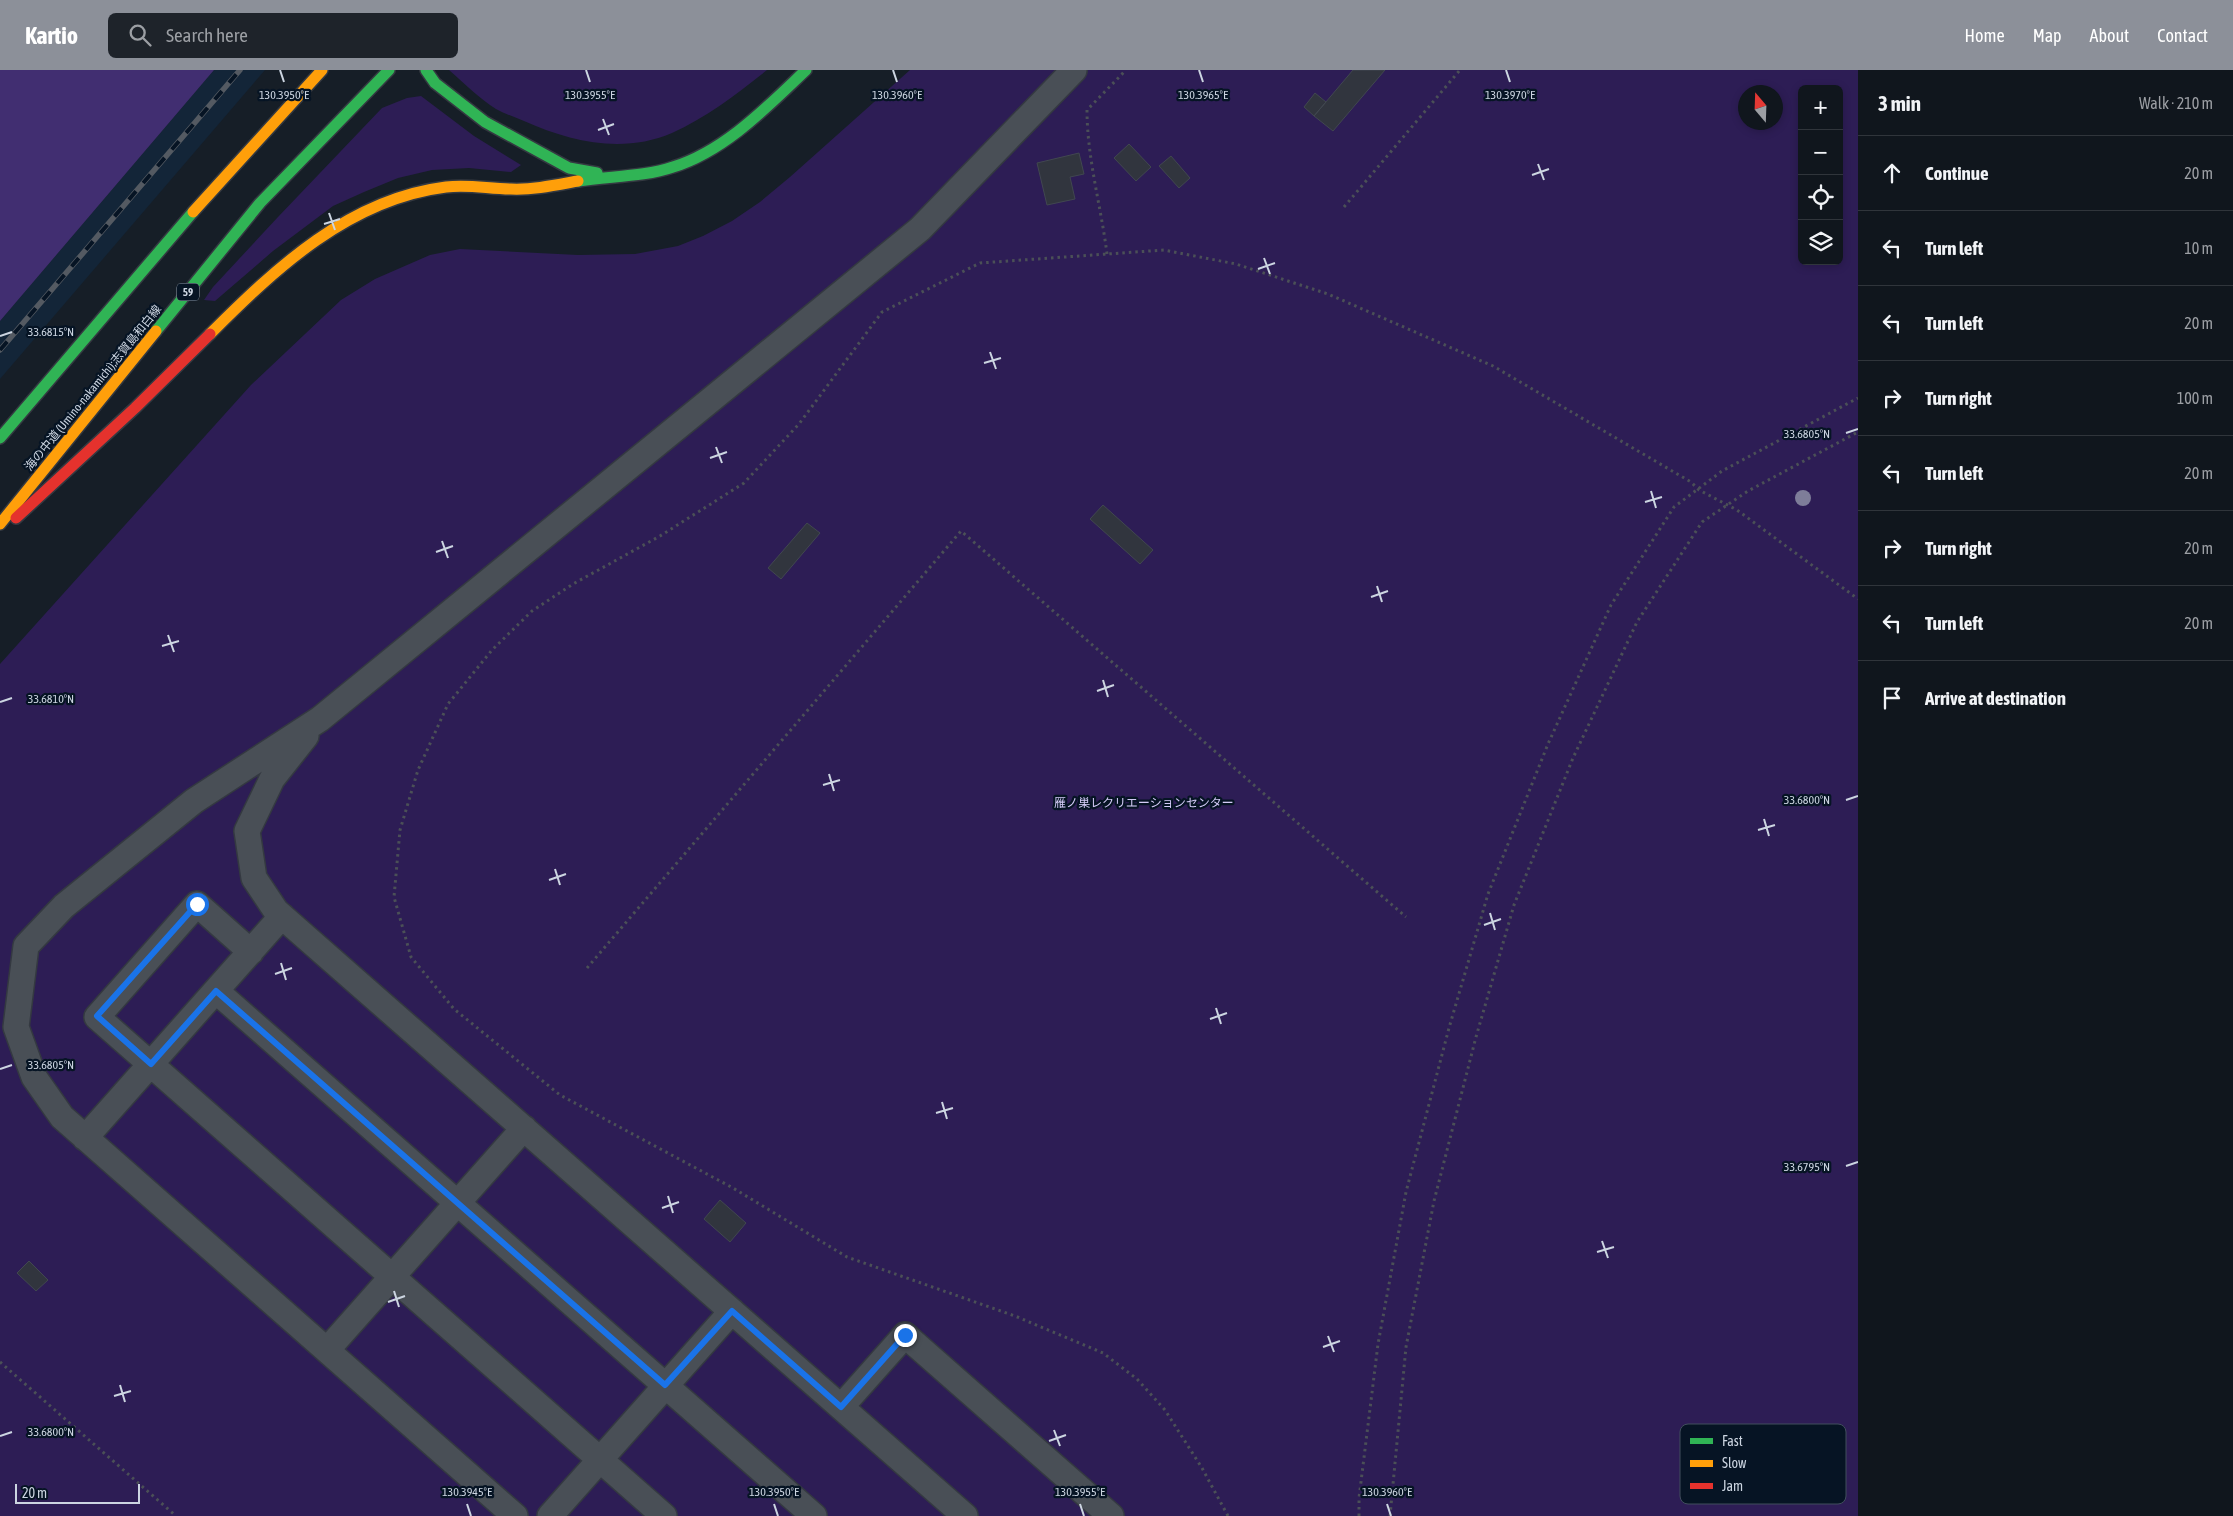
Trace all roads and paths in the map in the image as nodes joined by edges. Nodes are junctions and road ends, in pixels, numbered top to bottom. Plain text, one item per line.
1 (322, 70) edge
2 (389, 70) edge
3 (426, 70) edge
4 (806, 70) edge
5 (1074, 70) edge
6 (1126, 70) edge
7 (1460, 70) edge
8 (614, 176) junction
9 (1344, 207) dead end
10 (1107, 254) junction
11 (1858, 398) edge
12 (1858, 432) edge
13 (0, 438) edge
14 (1699, 490) junction
15 (1726, 505) junction
16 (0, 524) edge
17 (0, 532) edge
18 (1858, 599) edge
19 (320, 719) junction
20 (282, 916) junction
21 (1406, 917) dead end
22 (250, 952) junction
23 (586, 968) dead end
24 (216, 991) junction
25 (151, 1064) junction
26 (524, 1128) junction
27 (85, 1138) junction
28 (458, 1202) junction
29 (392, 1276) junction
30 (732, 1311) junction
31 (327, 1350) junction
32 (0, 1362) edge
33 (665, 1385) junction
34 (841, 1407) junction
35 (600, 1459) junction
36 (176, 1516) edge
37 (515, 1516) edge
38 (550, 1516) edge
39 (664, 1516) edge
40 (814, 1516) edge
41 (965, 1516) edge
42 (1111, 1516) edge
43 (1228, 1516) edge
44 (1359, 1516) edge
45 (1390, 1516) edge

1 - 13 street
2 - 16 street, 海の中道 (Umino-nakamichi);志賀島和白線 / 59
3 - 8 street
4 - 8 street
5 - 19 lane
6 - 10 path
7 - 9 path
8 - 17 street
10 - 14 path
10 - 43 path
11 - 14 path
12 - 15 path
14 - 15 path
14 - 44 path
15 - 18 path
15 - 45 path
19 - 20 lane
19 - 27 lane
20 - 22 lane
20 - 26 lane
21 - 23 path
22 - 24 lane
22 - 25 lane
24 - 25 lane
24 - 28 lane
25 - 27 lane
25 - 29 lane
26 - 28 lane
26 - 30 lane
27 - 31 lane
28 - 29 lane
28 - 33 lane
29 - 31 lane
29 - 35 lane
30 - 33 lane
30 - 34 lane
31 - 37 lane
32 - 36 path
33 - 35 lane
33 - 40 lane
34 - 41 lane
34 - 42 lane
35 - 38 lane
35 - 39 lane

